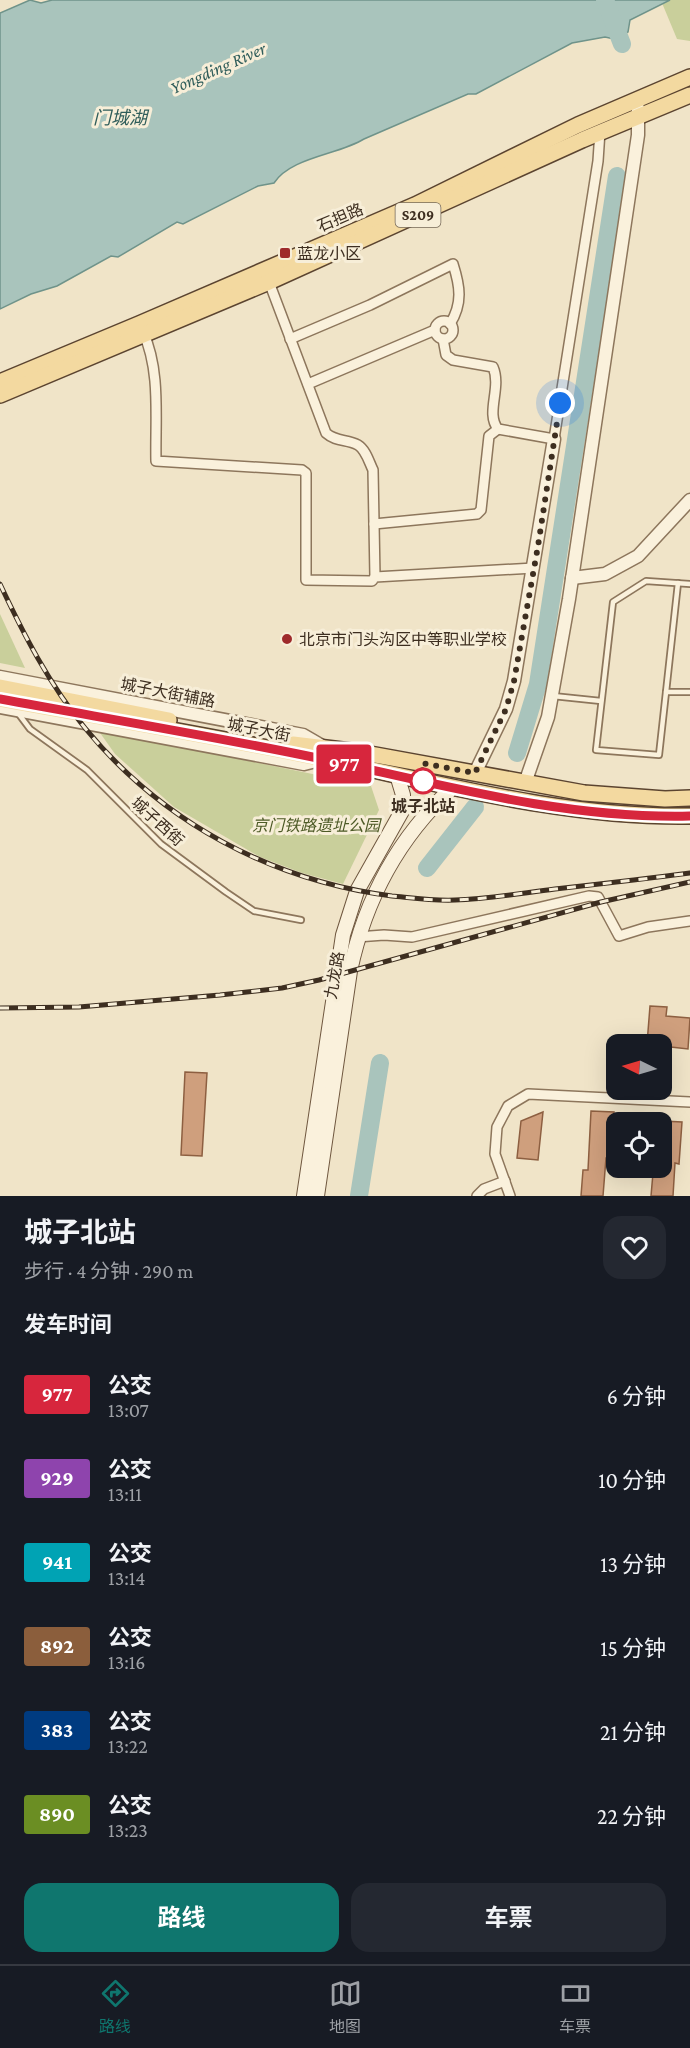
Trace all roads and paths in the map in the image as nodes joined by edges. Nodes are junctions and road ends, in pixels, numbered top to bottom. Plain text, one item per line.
1 (690, 77) edge
2 (690, 95) edge
3 (637, 101) junction
4 (601, 116) junction
5 (639, 117) junction
6 (600, 133) junction
7 (269, 282) junction
8 (450, 324) junction
9 (142, 329) junction
10 (435, 330) junction
11 (290, 339) junction
12 (442, 339) junction
13 (0, 382) edge
14 (308, 384) junction
15 (0, 395) edge
16 (498, 429) junction
17 (554, 439) junction
18 (690, 500) edge
19 (374, 524) junction
20 (534, 568) junction
21 (375, 577) junction
22 (572, 578) junction
23 (678, 583) junction
24 (690, 584) edge
25 (0, 677) edge
26 (0, 687) edge
27 (666, 692) junction
28 (690, 692) edge
29 (551, 696) junction
30 (0, 699) edge
31 (601, 701) junction
32 (0, 707) edge
33 (16, 711) junction
34 (325, 754) junction
35 (475, 773) junction
36 (396, 775) junction
37 (525, 783) junction
38 (452, 788) junction
39 (690, 798) edge
40 (690, 816) edge
41 (301, 920) dead end
42 (690, 921) edge
43 (357, 937) junction
44 (690, 1102) edge
45 (505, 1181) junction
46 (304, 1196) edge
47 (316, 1196) edge
48 (477, 1196) edge
49 (510, 1196) edge

1 - 3 main road, 石担路 / S209
2 - 5 main road, 石担路 / S209
3 - 4 main road, 石担路 / S209
3 - 5 street
4 - 6 street
4 - 9 main road, 石担路 / S209
5 - 6 main road, 石担路 / S209
5 - 22 street
6 - 7 main road, 石担路 / S209
6 - 17 street
7 - 9 main road, 石担路 / S209
7 - 11 street
8 - 10 street
8 - 11 street
8 - 12 street
9 - 13 main road, 石担路 / S209
9 - 15 main road, 石担路 / S209
9 - 21 street
10 - 12 street
10 - 14 street
11 - 14 street
12 - 16 street
14 - 19 street
16 - 17 street
16 - 19 street
17 - 20 street
18 - 22 street
19 - 21 street
20 - 21 street
20 - 35 street
22 - 29 street
23 - 24 lane
23 - 27 lane
23 - 31 lane
25 - 34 street, 城子大街辅路
26 - 34 main road, 城子大街
27 - 28 lane
27 - 31 lane
29 - 31 lane
29 - 37 street
30 - 34 main road, 城子大街
32 - 33 street
33 - 34 street
33 - 41 lane, 城子西街
34 - 35 main road, 城子大街
34 - 36 main road, 城子大街
35 - 37 main road, 城子大街
36 - 38 main road, 城子大街
36 - 46 main road, 九龙路
37 - 39 main road, 城子大街
38 - 40 main road, 城子大街
38 - 43 main road, 九龙路
42 - 43 street
43 - 47 main road, 九龙路
44 - 45 street
45 - 48 street
45 - 49 street

